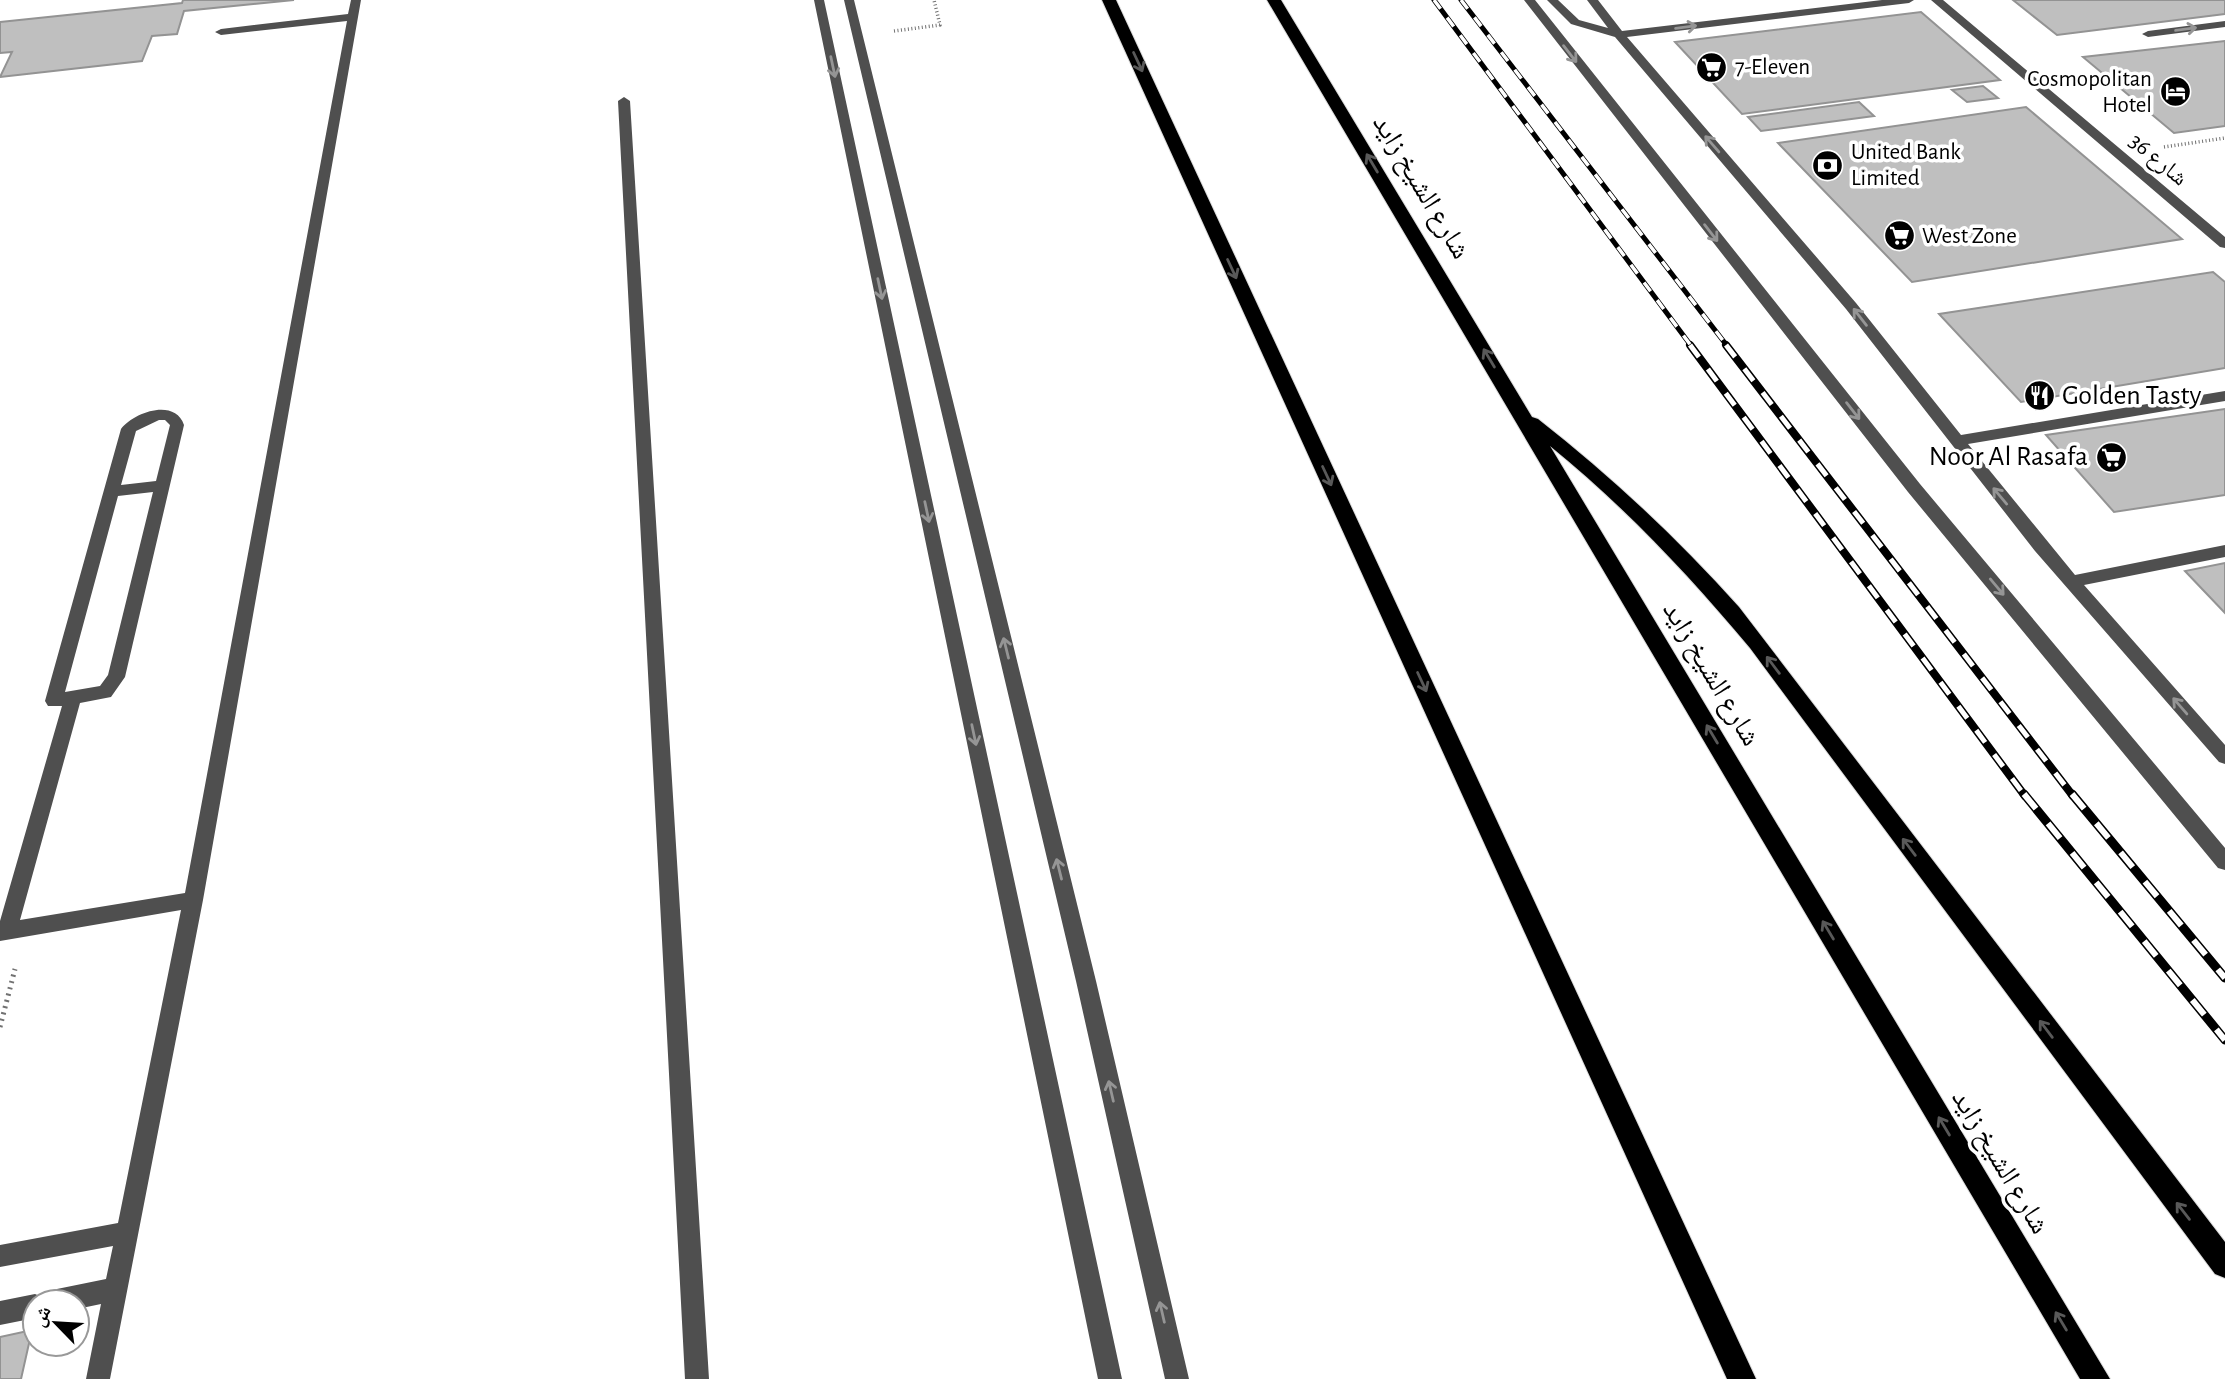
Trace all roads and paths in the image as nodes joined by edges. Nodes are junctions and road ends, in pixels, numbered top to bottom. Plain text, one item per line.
1 (819, 0) edge
2 (849, 0) edge
3 (934, 0) edge
4 (1109, 0) edge
5 (1275, 0) edge
6 (1529, 0) edge
7 (1552, 0) edge
8 (1592, 0) edge
9 (1909, 0) edge
10 (1936, 0) edge
11 (355, 9) edge
12 (2225, 24) edge
13 (221, 32) dead end
14 (889, 32) dead end
15 (2148, 34) dead end
16 (1619, 35) junction
17 (2225, 36) edge
18 (2202, 39) dead end
19 (624, 101) dead end
20 (2225, 138) edge
21 (2118, 154) junction
22 (2225, 244) edge
23 (2225, 396) edge
24 (1524, 416) junction
25 (1958, 441) junction
26 (163, 485) junction
27 (112, 492) junction
28 (2225, 551) edge
29 (2072, 582) junction
30 (73, 698) junction
31 (2225, 757) edge
32 (2225, 862) edge
33 (193, 900) junction
34 (11, 930) edge
35 (0, 1027) edge
36 (127, 1232) junction
37 (0, 1256) edge
38 (2225, 1264) edge
39 (116, 1289) junction
40 (91, 1294) edge
41 (21, 1309) edge
42 (0, 1313) edge
43 (98, 1379) edge
44 (697, 1379) edge
45 (1110, 1379) edge
46 (1177, 1379) edge
47 (1742, 1379) edge
48 (2096, 1379) edge

1 -> 45 street
46 -> 2 street
3 - 14 path
4 -> 47 highway
24 -> 5 highway, شارع الشيخ زايد
6 -> 32 street
7 - 16 street
8 - 16 street
16 -> 9 street
10 - 21 street, شارع 36
11 - 13 street
11 - 33 street
15 -> 12 street
25 -> 16 street
17 - 18 street
19 - 44 street
20 - 21 path
21 - 22 street, شارع 36
23 - 25 street
38 -> 24 highway
48 -> 24 highway, شارع الشيخ زايد
29 -> 25 street
26 - 27 street
26 - 27 street
26 - 30 street
27 - 30 street
28 - 29 street
31 -> 29 street
30 - 34 street
33 - 34 street
33 - 36 street
34 - 35 path
36 - 37 street
36 - 39 street
39 - 40 street
39 - 43 street
41 - 42 street

